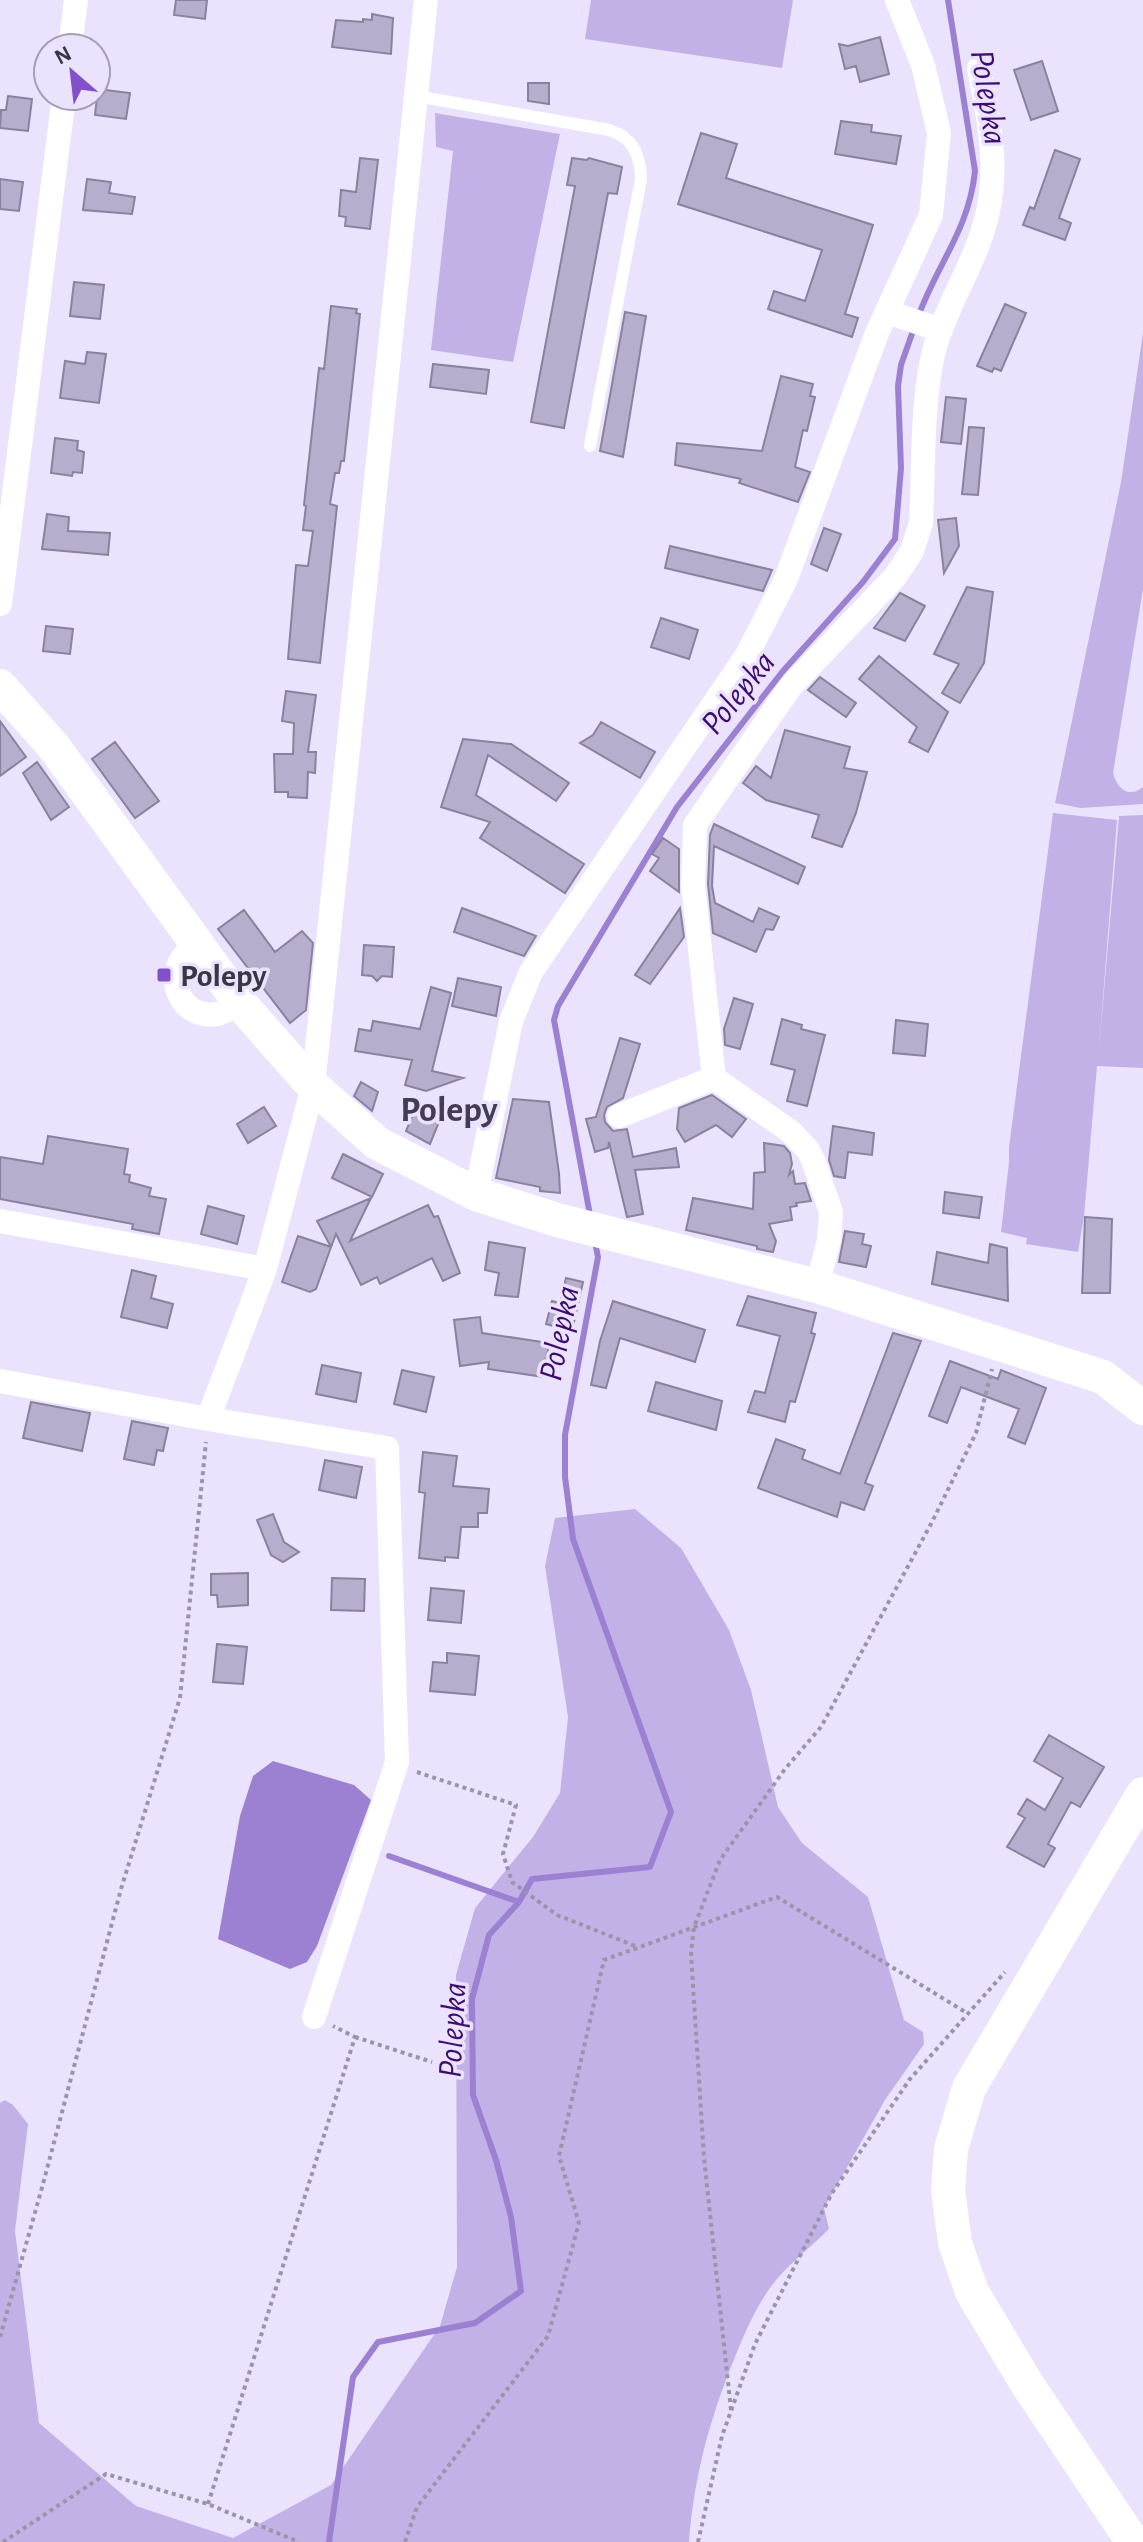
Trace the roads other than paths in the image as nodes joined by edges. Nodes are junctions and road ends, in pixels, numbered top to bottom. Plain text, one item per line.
1 (76, 0) edge
2 (426, 0) edge
3 (897, 0) edge
4 (72, 32) edge
5 (979, 68) dead end
6 (416, 96) junction
7 (62, 112) edge
8 (895, 314) junction
9 (934, 328) junction
10 (590, 446) dead end
11 (0, 604) edge
12 (0, 686) edge
13 (194, 943) junction
14 (240, 1003) junction
15 (714, 1078) junction
16 (313, 1086) junction
17 (619, 1116) dead end
18 (476, 1194) junction
19 (0, 1221) edge
20 (265, 1269) junction
21 (817, 1286) junction
22 (0, 1381) edge
23 (1143, 1408) edge
24 (208, 1419) junction
25 (1143, 1794) edge
26 (314, 2017) road end
27 (1133, 2542) edge

1 - 4 street
2 - 6 street
3 - 8 street
5 - 9 street
6 - 10 lane
6 - 16 street
7 - 11 street
8 - 9 street
8 - 18 street
9 - 15 street
12 - 13 street
13 - 14 street
13 - 14 street
14 - 16 street
15 - 17 street
15 - 21 street
16 - 18 street
16 - 20 street
18 - 21 street
19 - 20 street
20 - 24 street
21 - 23 street
22 - 24 street
24 - 26 street
25 - 27 street

